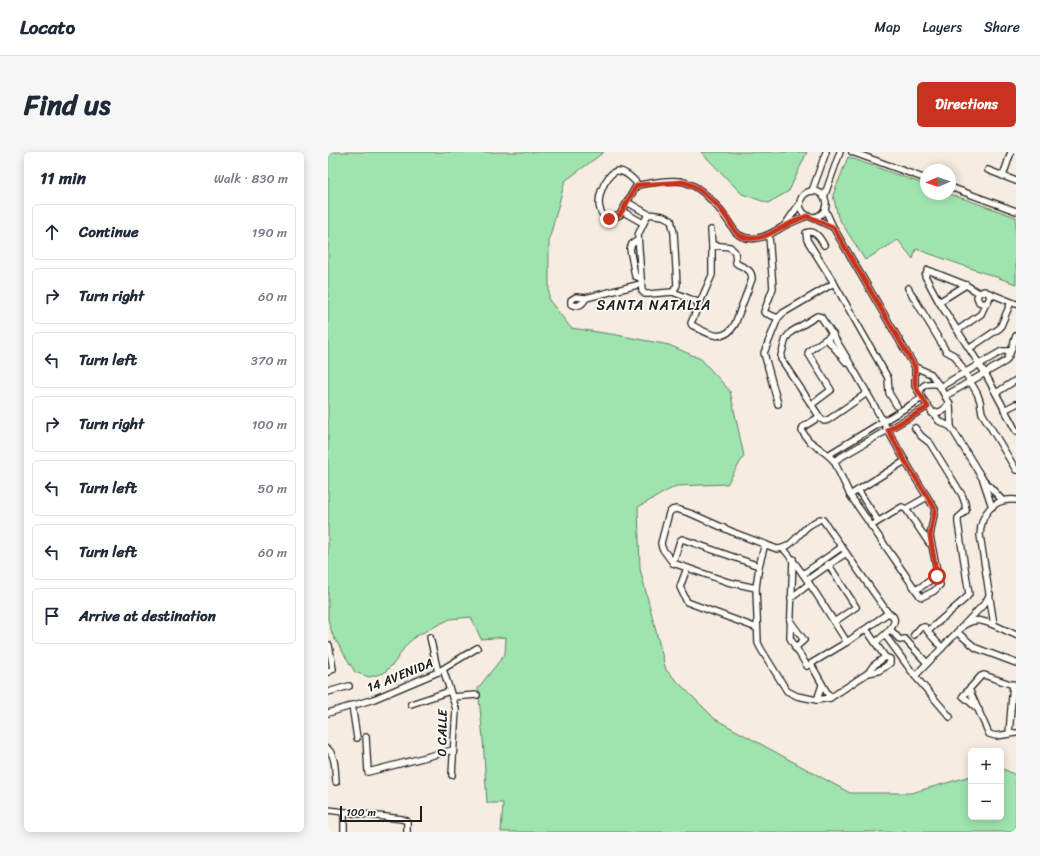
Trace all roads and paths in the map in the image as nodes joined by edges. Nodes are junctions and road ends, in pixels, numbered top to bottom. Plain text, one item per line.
1 (826, 152) edge
2 (840, 152) edge
3 (852, 152) edge
4 (1010, 154) edge
5 (1016, 157) edge
6 (988, 170) dead end
7 (1003, 176) junction
8 (920, 177) edge
9 (1016, 181) edge
10 (638, 185) junction
11 (956, 189) edge
12 (812, 191) junction
13 (824, 197) junction
14 (627, 202) junction
15 (800, 203) junction
16 (825, 209) junction
17 (622, 211) junction
18 (1016, 211) edge
19 (648, 214) junction
20 (809, 217) junction
21 (643, 223) junction
22 (785, 226) junction
23 (833, 227) junction
24 (712, 230) dead end
25 (769, 235) junction
26 (712, 245) junction
27 (824, 245) dead end
28 (640, 281) junction
29 (834, 283) junction
30 (966, 285) junction
31 (908, 288) dead end
32 (673, 292) junction
33 (979, 293) junction
34 (988, 293) junction
35 (586, 298) dead end
36 (939, 302) junction
37 (700, 303) junction
38 (1014, 303) edge
39 (986, 304) junction
40 (778, 318) junction
41 (958, 330) junction
42 (833, 334) junction
43 (1016, 336) edge
44 (826, 339) junction
45 (970, 348) junction
46 (1010, 351) junction
47 (979, 364) junction
48 (915, 367) junction
49 (964, 373) junction
50 (985, 373) junction
51 (857, 377) junction
52 (1016, 380) edge
53 (969, 382) junction
54 (939, 386) junction
55 (867, 393) junction
56 (996, 393) junction
57 (921, 396) junction
58 (945, 396) junction
59 (948, 402) junction
60 (778, 404) dead end
61 (811, 405) junction
62 (1016, 405) edge
63 (897, 406) dead end
64 (928, 407) junction
65 (1004, 410) junction
66 (932, 413) junction
67 (819, 417) junction
68 (883, 422) junction
69 (951, 427) junction
70 (915, 428) dead end
71 (888, 430) junction
72 (1016, 431) edge
73 (828, 455) junction
74 (834, 461) junction
75 (905, 461) junction
76 (1016, 470) edge
77 (982, 478) junction
78 (858, 490) junction
79 (850, 495) junction
80 (927, 497) junction
81 (1002, 500) junction
82 (1016, 500) edge
83 (992, 506) junction
84 (906, 509) junction
85 (878, 521) junction
86 (871, 526) junction
87 (765, 544) junction
88 (931, 545) junction
89 (842, 547) junction
90 (783, 548) junction
91 (846, 553) junction
92 (793, 560) junction
93 (672, 563) junction
94 (828, 564) junction
95 (759, 566) junction
96 (687, 568) junction
97 (803, 574) junction
98 (937, 576) junction
99 (808, 582) junction
100 (756, 588) junction
101 (916, 590) junction
102 (990, 594) junction
103 (791, 598) junction
104 (888, 613) junction
105 (790, 620) junction
106 (834, 622) junction
107 (994, 625) junction
108 (963, 626) junction
109 (757, 628) junction
110 (866, 629) junction
111 (890, 629) junction
112 (928, 630) junction
113 (957, 632) junction
114 (885, 635) junction
115 (914, 635) dead end
116 (1016, 635) edge
117 (430, 637) dead end
118 (900, 640) junction
119 (847, 642) junction
120 (876, 642) junction
121 (329, 645) edge
122 (893, 646) junction
123 (477, 648) dead end
124 (795, 648) junction
125 (942, 648) junction
126 (885, 657) junction
127 (927, 663) junction
128 (1016, 663) edge
129 (811, 664) junction
130 (440, 670) junction
131 (330, 671) edge
132 (868, 673) junction
133 (915, 676) junction
134 (822, 685) junction
135 (1014, 685) edge
136 (349, 686) dead end
137 (970, 689) junction
138 (450, 691) junction
139 (328, 692) edge
140 (477, 695) dead end
141 (452, 697) junction
142 (830, 698) junction
143 (817, 700) junction
144 (411, 704) dead end
145 (352, 705) junction
146 (979, 710) junction
147 (328, 713) edge
148 (950, 717) dead end
149 (1016, 733) edge
150 (1009, 734) junction
151 (366, 737) dead end
152 (357, 738) dead end
153 (328, 749) edge
154 (454, 750) junction
155 (452, 775) dead end
156 (336, 782) dead end
157 (328, 810) edge
158 (344, 812) junction
159 (344, 832) edge
160 (407, 832) edge

1 - 12 street
2 - 13 street
3 - 8 street
4 - 5 street
4 - 7 street
6 - 7 street
7 - 9 street
10 - 14 street
10 - 17 street
10 - 25 street
11 - 18 street
12 - 13 street
12 - 15 street
13 - 16 street
14 - 17 street
14 - 19 street
15 - 20 street
15 - 22 street
16 - 20 street
16 - 23 street
17 - 21 street
19 - 21 street
19 - 32 street
20 - 22 street
20 - 23 street
21 - 28 street
22 - 25 street
23 - 48 street
24 - 26 street
25 - 40 street
26 - 37 street
26 - 37 street
27 - 29 street
28 - 32 street
28 - 35 street
29 - 40 street
29 - 63 street
30 - 33 street
30 - 36 street
30 - 36 street
31 - 49 street
32 - 37 street
33 - 34 street
33 - 39 street
34 - 38 street
34 - 39 street
36 - 41 street
38 - 45 street
39 - 41 street
40 - 60 street
41 - 45 street
42 - 44 street
42 - 51 street
42 - 61 street
43 - 46 street
44 - 51 street
44 - 61 street
45 - 47 street
46 - 47 street
46 - 50 street
47 - 49 street
47 - 50 street
48 - 54 street
48 - 57 street
49 - 53 street
49 - 54 street
50 - 53 street
50 - 56 street
51 - 55 street
52 - 56 street
53 - 58 street
53 - 76 street
54 - 57 street
54 - 58 street
55 - 67 street
55 - 68 street
56 - 65 street
57 - 64 street
57 - 68 street
58 - 59 street
59 - 66 street
59 - 69 street
61 - 67 street
62 - 65 street
64 - 66 street
64 - 71 street
65 - 72 street
66 - 69 street
67 - 73 street
68 - 71 street
68 - 73 street
69 - 77 street
70 - 112 street
71 - 74 street
71 - 75 street
73 - 74 street
74 - 79 street
75 - 78 street
75 - 80 street
77 - 81 street
77 - 83 street
78 - 79 street
78 - 85 street
79 - 86 street
80 - 84 street
80 - 88 street
81 - 82 street
81 - 83 street
83 - 102 street
84 - 85 street
84 - 88 street
85 - 86 street
86 - 101 street
87 - 90 street
87 - 93 street
87 - 95 street
88 - 98 street
89 - 90 street
89 - 91 street
89 - 97 street
90 - 92 street
91 - 94 street
91 - 104 street
92 - 97 street
92 - 103 street
93 - 95 street
93 - 96 street
94 - 99 street
94 - 106 street
95 - 100 street
96 - 100 street
96 - 109 street
97 - 99 street
98 - 101 street
98 - 101 street
99 - 103 street
99 - 106 street
100 - 109 street
102 - 107 street
102 - 108 street
103 - 105 street
104 - 110 street
104 - 111 street
105 - 124 street
105 - 124 street
106 - 119 street
107 - 108 street
107 - 116 street
108 - 113 street
109 - 143 street
110 - 119 street
110 - 120 street
111 - 114 street
111 - 118 street
112 - 115 street
112 - 125 street
113 - 125 street
113 - 128 street
114 - 120 street
114 - 122 street
117 - 130 street, 0 CALLE
118 - 122 street
118 - 127 street
119 - 129 street
120 - 126 street
121 - 131 street
122 - 133 street
123 - 130 street, 14 AVENIDA
124 - 129 street
125 - 127 street
126 - 132 street
126 - 132 street
127 - 133 street
129 - 134 street
130 - 138 street, 0 CALLE
130 - 145 street, 14 AVENIDA
132 - 142 street
133 - 148 street
134 - 142 street
134 - 143 street
135 - 137 street
135 - 150 street
136 - 139 street
137 - 146 street
137 - 146 street
138 - 141 street, 0 CALLE
138 - 144 street
140 - 141 street
141 - 154 street, 0 CALLE
142 - 143 street
145 - 147 street, 14 AVENIDA
145 - 152 street
146 - 150 street
149 - 150 street
151 - 154 street
153 - 156 street
154 - 155 street, 0 CALLE
157 - 158 street
158 - 159 street
158 - 160 street

